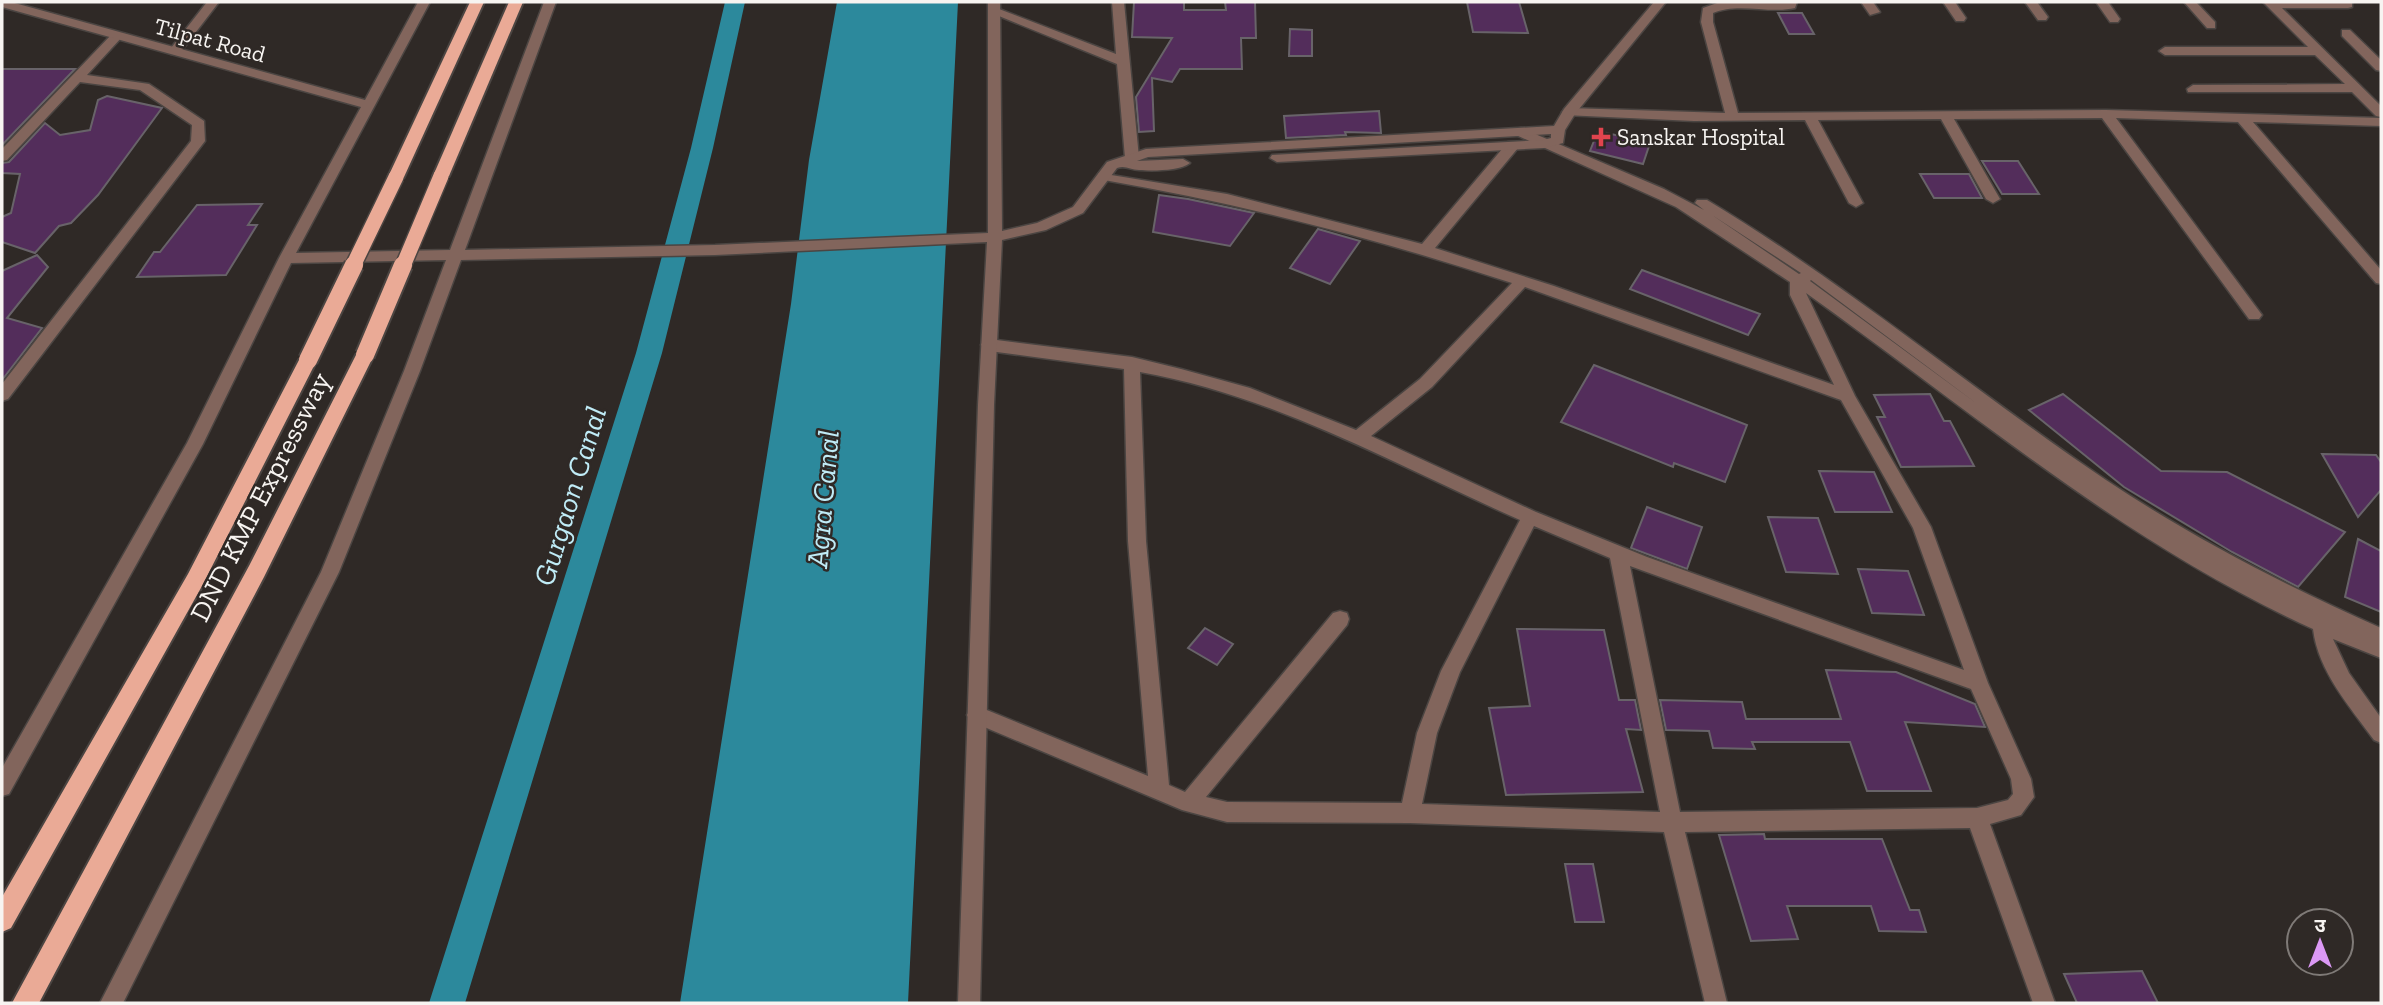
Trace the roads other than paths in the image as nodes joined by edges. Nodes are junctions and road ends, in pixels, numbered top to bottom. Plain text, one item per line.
1 (213, 2) edge
2 (424, 2) edge
3 (477, 2) edge
4 (516, 2) edge
5 (550, 2) edge
6 (1118, 2) edge
7 (1660, 2) edge
8 (1791, 2) edge
9 (1949, 2) edge
10 (2031, 2) edge
11 (2102, 2) edge
12 (2190, 2) edge
13 (2, 3) edge
14 (2270, 3) edge
15 (2348, 4) dead end
16 (995, 7) edge
17 (2042, 17) dead end
18 (1960, 18) dead end
19 (2114, 19) dead end
20 (2211, 25) dead end
21 (2346, 33) dead end
22 (116, 37) junction
23 (175, 51) junction
24 (2165, 51) dead end
25 (2321, 51) junction
26 (1122, 61) junction
27 (2381, 67) edge
28 (77, 78) junction
29 (2357, 88) junction
30 (2193, 89) dead end
31 (368, 105) junction
32 (1569, 113) junction
33 (2381, 113) edge
34 (2106, 114) junction
35 (1945, 115) junction
36 (1733, 117) junction
37 (1810, 117) junction
38 (2241, 117) junction
39 (2381, 122) edge
40 (1538, 136) junction
41 (2, 157) edge
42 (1128, 159) junction
43 (1104, 176) junction
44 (1993, 199) dead end
45 (1856, 203) dead end
46 (995, 237) junction
47 (1425, 251) junction
48 (455, 255) junction
49 (286, 258) junction
50 (1805, 277) junction
51 (2381, 279) edge
52 (1521, 282) junction
53 (2254, 315) dead end
54 (989, 345) junction
55 (1132, 363) junction
56 (2, 395) edge
57 (1847, 396) junction
58 (1359, 436) junction
59 (1530, 517) junction
60 (1618, 551) junction
61 (2321, 618) junction
62 (1340, 620) dead end
63 (2381, 637) edge
64 (2381, 650) edge
65 (1978, 683) junction
66 (977, 715) junction
67 (2381, 734) edge
68 (2, 787) edge
69 (1159, 790) junction
70 (1189, 803) junction
71 (1410, 813) junction
72 (1977, 818) junction
73 (1672, 822) junction
74 (2, 920) edge
75 (24, 1003) edge
76 (111, 1003) edge
77 (969, 1003) edge
78 (1716, 1003) edge
79 (2045, 1003) edge

1 - 23 street
2 - 31 street
3 - 74 highway, DND KMP Expressway, bridge
4 - 75 highway, DND KMP Expressway, bridge
5 - 48 street
6 - 26 street
7 - 32 street
8 - 36 street
9 - 18 street
10 - 17 street
11 - 19 street
12 - 20 street
13 - 22 street, Tilpat Road
14 - 15 street
14 - 25 street
16 - 26 street
16 - 46 street
21 - 27 street
22 - 23 street, Tilpat Road
22 - 28 street
23 - 31 street, Tilpat Road
24 - 25 street
25 - 29 street
26 - 42 street
28 - 41 street
28 - 56 street
29 - 30 street
29 - 33 street
31 - 49 street
32 - 36 street
32 - 40 street
34 - 35 street
34 - 38 street
34 - 53 street
35 - 37 street
35 - 44 street
36 - 37 street
37 - 45 street
38 - 39 street
38 - 51 street
40 - 42 street
40 - 47 street
40 - 50 street
42 - 43 street
43 - 46 street
43 - 47 street
46 - 48 street
46 - 54 street
47 - 52 street
48 - 49 street
48 - 76 street
49 - 68 street
50 - 57 street
50 - 61 street
52 - 57 street
52 - 58 street
54 - 55 street
54 - 66 street
55 - 58 street
55 - 69 street
57 - 65 street
58 - 59 street
59 - 60 street
59 - 71 street
60 - 65 street
60 - 73 street
61 - 63 street
61 - 64 street
61 - 67 street
62 - 70 street
65 - 72 street
66 - 69 street
66 - 77 street
69 - 70 street
70 - 71 street
71 - 73 street
72 - 73 street
72 - 79 street
73 - 78 street

